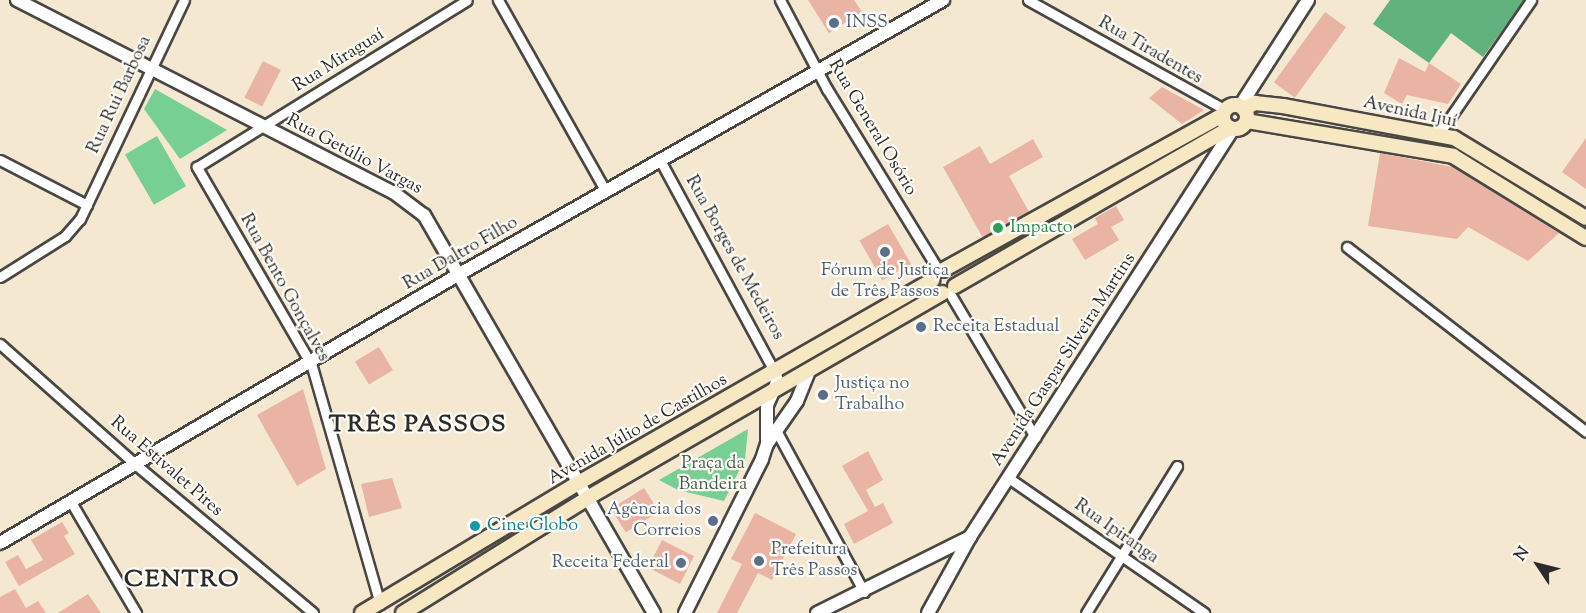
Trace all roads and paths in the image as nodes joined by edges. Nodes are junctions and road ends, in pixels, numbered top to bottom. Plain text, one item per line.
1 (17, 0) edge
2 (184, 0) edge
3 (467, 0) edge
4 (498, 0) edge
5 (780, 0) edge
6 (943, 0) edge
7 (1028, 0) edge
8 (1308, 0) edge
9 (1532, 0) edge
10 (149, 68) junction
11 (818, 72) junction
12 (1243, 112) junction
13 (1224, 113) junction
14 (265, 127) junction
15 (1232, 129) junction
16 (1438, 135) junction
17 (1480, 153) junction
18 (0, 160) edge
19 (660, 160) junction
20 (1471, 166) junction
21 (197, 167) joint
22 (606, 192) junction
23 (87, 206) junction
24 (1586, 218) edge
25 (1015, 230) junction
26 (1586, 238) edge
27 (1024, 246) junction
28 (1347, 247) dead end
29 (938, 274) junction
30 (456, 276) junction
31 (0, 277) edge
32 (949, 291) junction
33 (0, 344) edge
34 (311, 364) junction
35 (775, 373) junction
36 (808, 374) junction
37 (772, 394) junction
38 (1586, 432) edge
39 (778, 434) junction
40 (1035, 437) junction
41 (767, 444) junction
42 (135, 464) junction
43 (1177, 466) dead end
44 (1010, 478) junction
45 (580, 482) junction
46 (589, 497) junction
47 (71, 502) junction
48 (970, 537) junction
49 (0, 543) edge
50 (1121, 556) junction
51 (864, 592) junction
52 (382, 608) edge
53 (136, 613) edge
54 (313, 613) edge
55 (362, 613) edge
56 (403, 613) edge
57 (654, 613) edge
58 (685, 613) edge
59 (817, 613) edge
60 (928, 613) edge
61 (1086, 613) edge
62 (1204, 613) edge

1 - 10 street, Rua Getúlio Vargas
2 - 10 street, Rua Rui Barbosa
3 - 14 street, Rua Miraguaí
4 - 22 street
5 - 11 street, Rua General Osório
6 - 11 street, Rua Daltro Filho
7 - 13 street, Rua Tiradentes
8 - 12 street
9 - 16 street
10 - 14 street, Rua Getúlio Vargas
10 - 23 street, Rua Rui Barbosa
11 - 19 street, Rua Daltro Filho
11 - 29 street, Rua General Osório
12 - 13 main road, Avenida Júlio de Castilhos
12 - 15 main road, Avenida Júlio de Castilhos
12 - 16 main road, Avenida Ijuí
12 - 20 main road, Avenida Ijuí
13 - 15 main road
13 - 25 main road, Avenida Júlio de Castilhos
14 - 21 street, Rua Miraguaí
14 - 30 street, Rua Getúlio Vargas
15 - 27 main road, Avenida Júlio de Castilhos
15 - 40 street, Avenida Gaspar Silveira Martins
16 - 17 main road, Avenida Ijuí
17 - 20 main road
17 - 24 main road, Avenida Ijuí
18 - 23 street
19 - 22 street, Rua Daltro Filho
19 - 35 street, Rua Borges de Medeiros
20 - 26 main road, Avenida Ijuí
21 - 34 street, Rua Bento Gonçalves
22 - 30 street, Rua Daltro Filho
23 - 31 street
25 - 27 main road
25 - 29 main road, Avenida Júlio de Castilhos
27 - 32 main road, Avenida Júlio de Castilhos
28 - 38 street
29 - 32 main road
29 - 32 main road
29 - 35 main road, Avenida Júlio de Castilhos
30 - 34 street, Rua Daltro Filho
30 - 45 street, Rua Getúlio Vargas
32 - 36 main road, Avenida Júlio de Castilhos
32 - 40 street
33 - 42 street, Rua Estivalet Pires
34 - 42 street, Rua Daltro Filho
34 - 52 street, Rua Bento Gonçalves
35 - 37 street
35 - 45 main road, Avenida Júlio de Castilhos
36 - 37 main road, Avenida Júlio de Castilhos
36 - 39 street
37 - 41 street
37 - 46 main road, Avenida Júlio de Castilhos
39 - 41 street
39 - 51 street
40 - 44 street, Avenida Gaspar Silveira Martins
41 - 58 street
42 - 47 street, Rua Daltro Filho
42 - 54 street, Rua Estivalet Pires
43 - 50 street
44 - 48 street, Avenida Gaspar Silveira Martins
44 - 50 street, Rua Ipiranga
45 - 46 street, Rua Getúlio Vargas
45 - 52 main road, Avenida Júlio de Castilhos
46 - 56 main road, Avenida Júlio de Castilhos
46 - 57 street, Rua Getúlio Vargas
47 - 49 street, Rua Daltro Filho
47 - 53 street
48 - 51 street
48 - 60 street, Avenida Gaspar Silveira Martins
50 - 61 street
50 - 62 street, Rua Ipiranga
51 - 59 street
52 - 55 main road, Avenida Júlio de Castilhos

